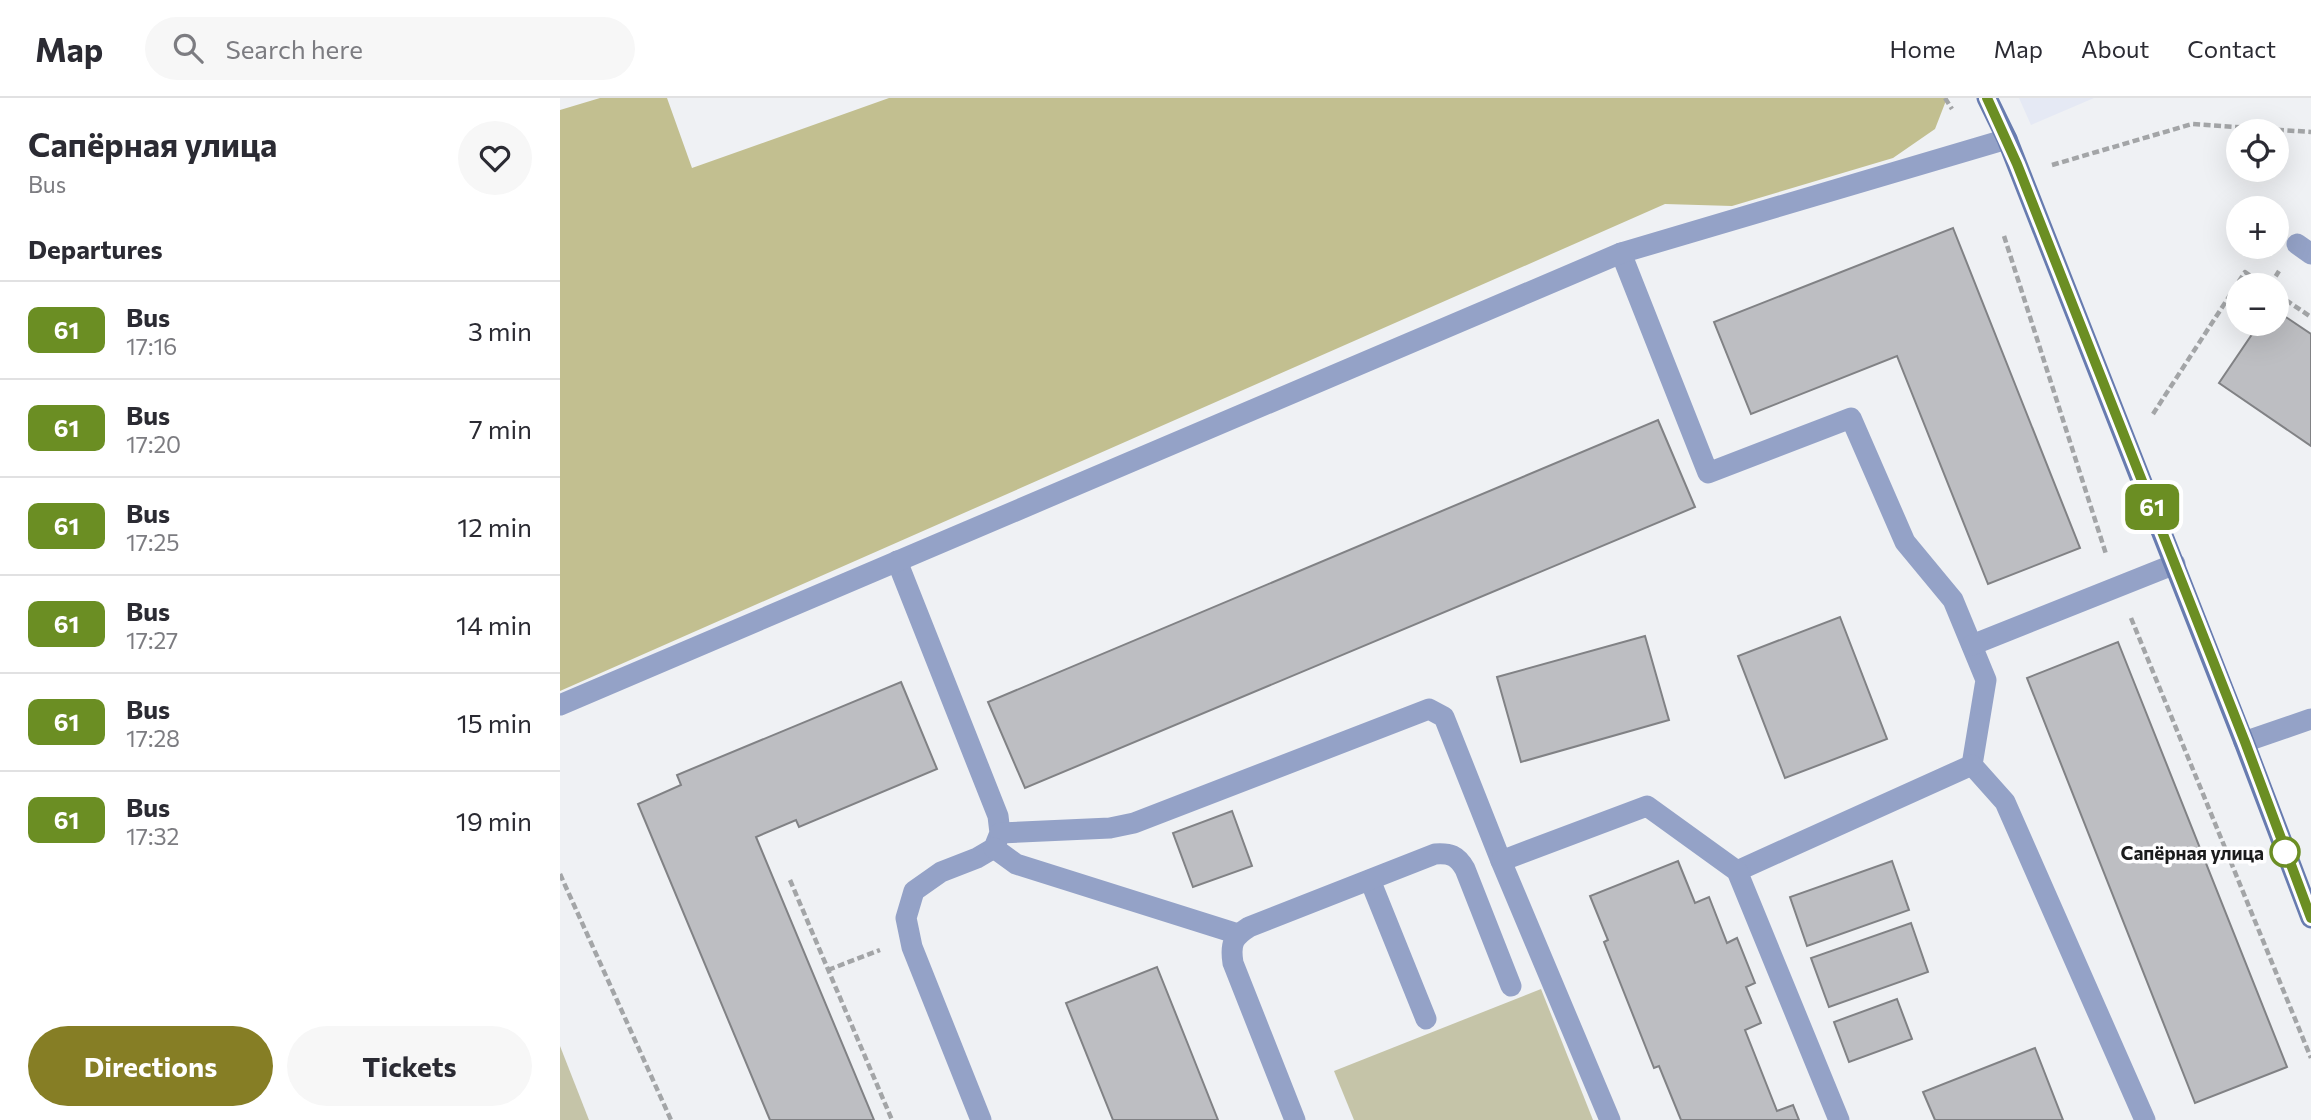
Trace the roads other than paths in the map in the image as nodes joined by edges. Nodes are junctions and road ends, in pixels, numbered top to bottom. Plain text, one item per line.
1 (1987, 98) edge
2 (2007, 139) junction
3 (1620, 253) junction
4 (897, 561) junction
5 (2175, 564) junction
6 (1972, 645) junction
7 (560, 705) edge
8 (2311, 719) edge
9 (2245, 742) junction
10 (1972, 765) junction
11 (997, 841) junction
12 (1501, 861) junction
13 (1737, 871) junction
14 (1370, 880) junction
15 (2311, 918) edge
16 (1238, 934) junction
17 (1511, 986) dead end
18 (1426, 1019) dead end
19 (981, 1120) edge
20 (1295, 1120) edge
21 (1609, 1120) edge
22 (1839, 1120) edge
23 (2145, 1120) edge

1 - 2 street
2 - 3 street
2 - 5 street
3 - 4 street
3 - 6 street
4 - 7 street
4 - 11 street
5 - 6 street
5 - 9 street
6 - 10 street
8 - 9 street
9 - 15 street
10 - 13 street
10 - 23 street
11 - 12 street
11 - 16 street
11 - 19 street
12 - 13 street
12 - 21 street
13 - 22 street
14 - 16 street
14 - 17 street
14 - 18 street
16 - 20 street

